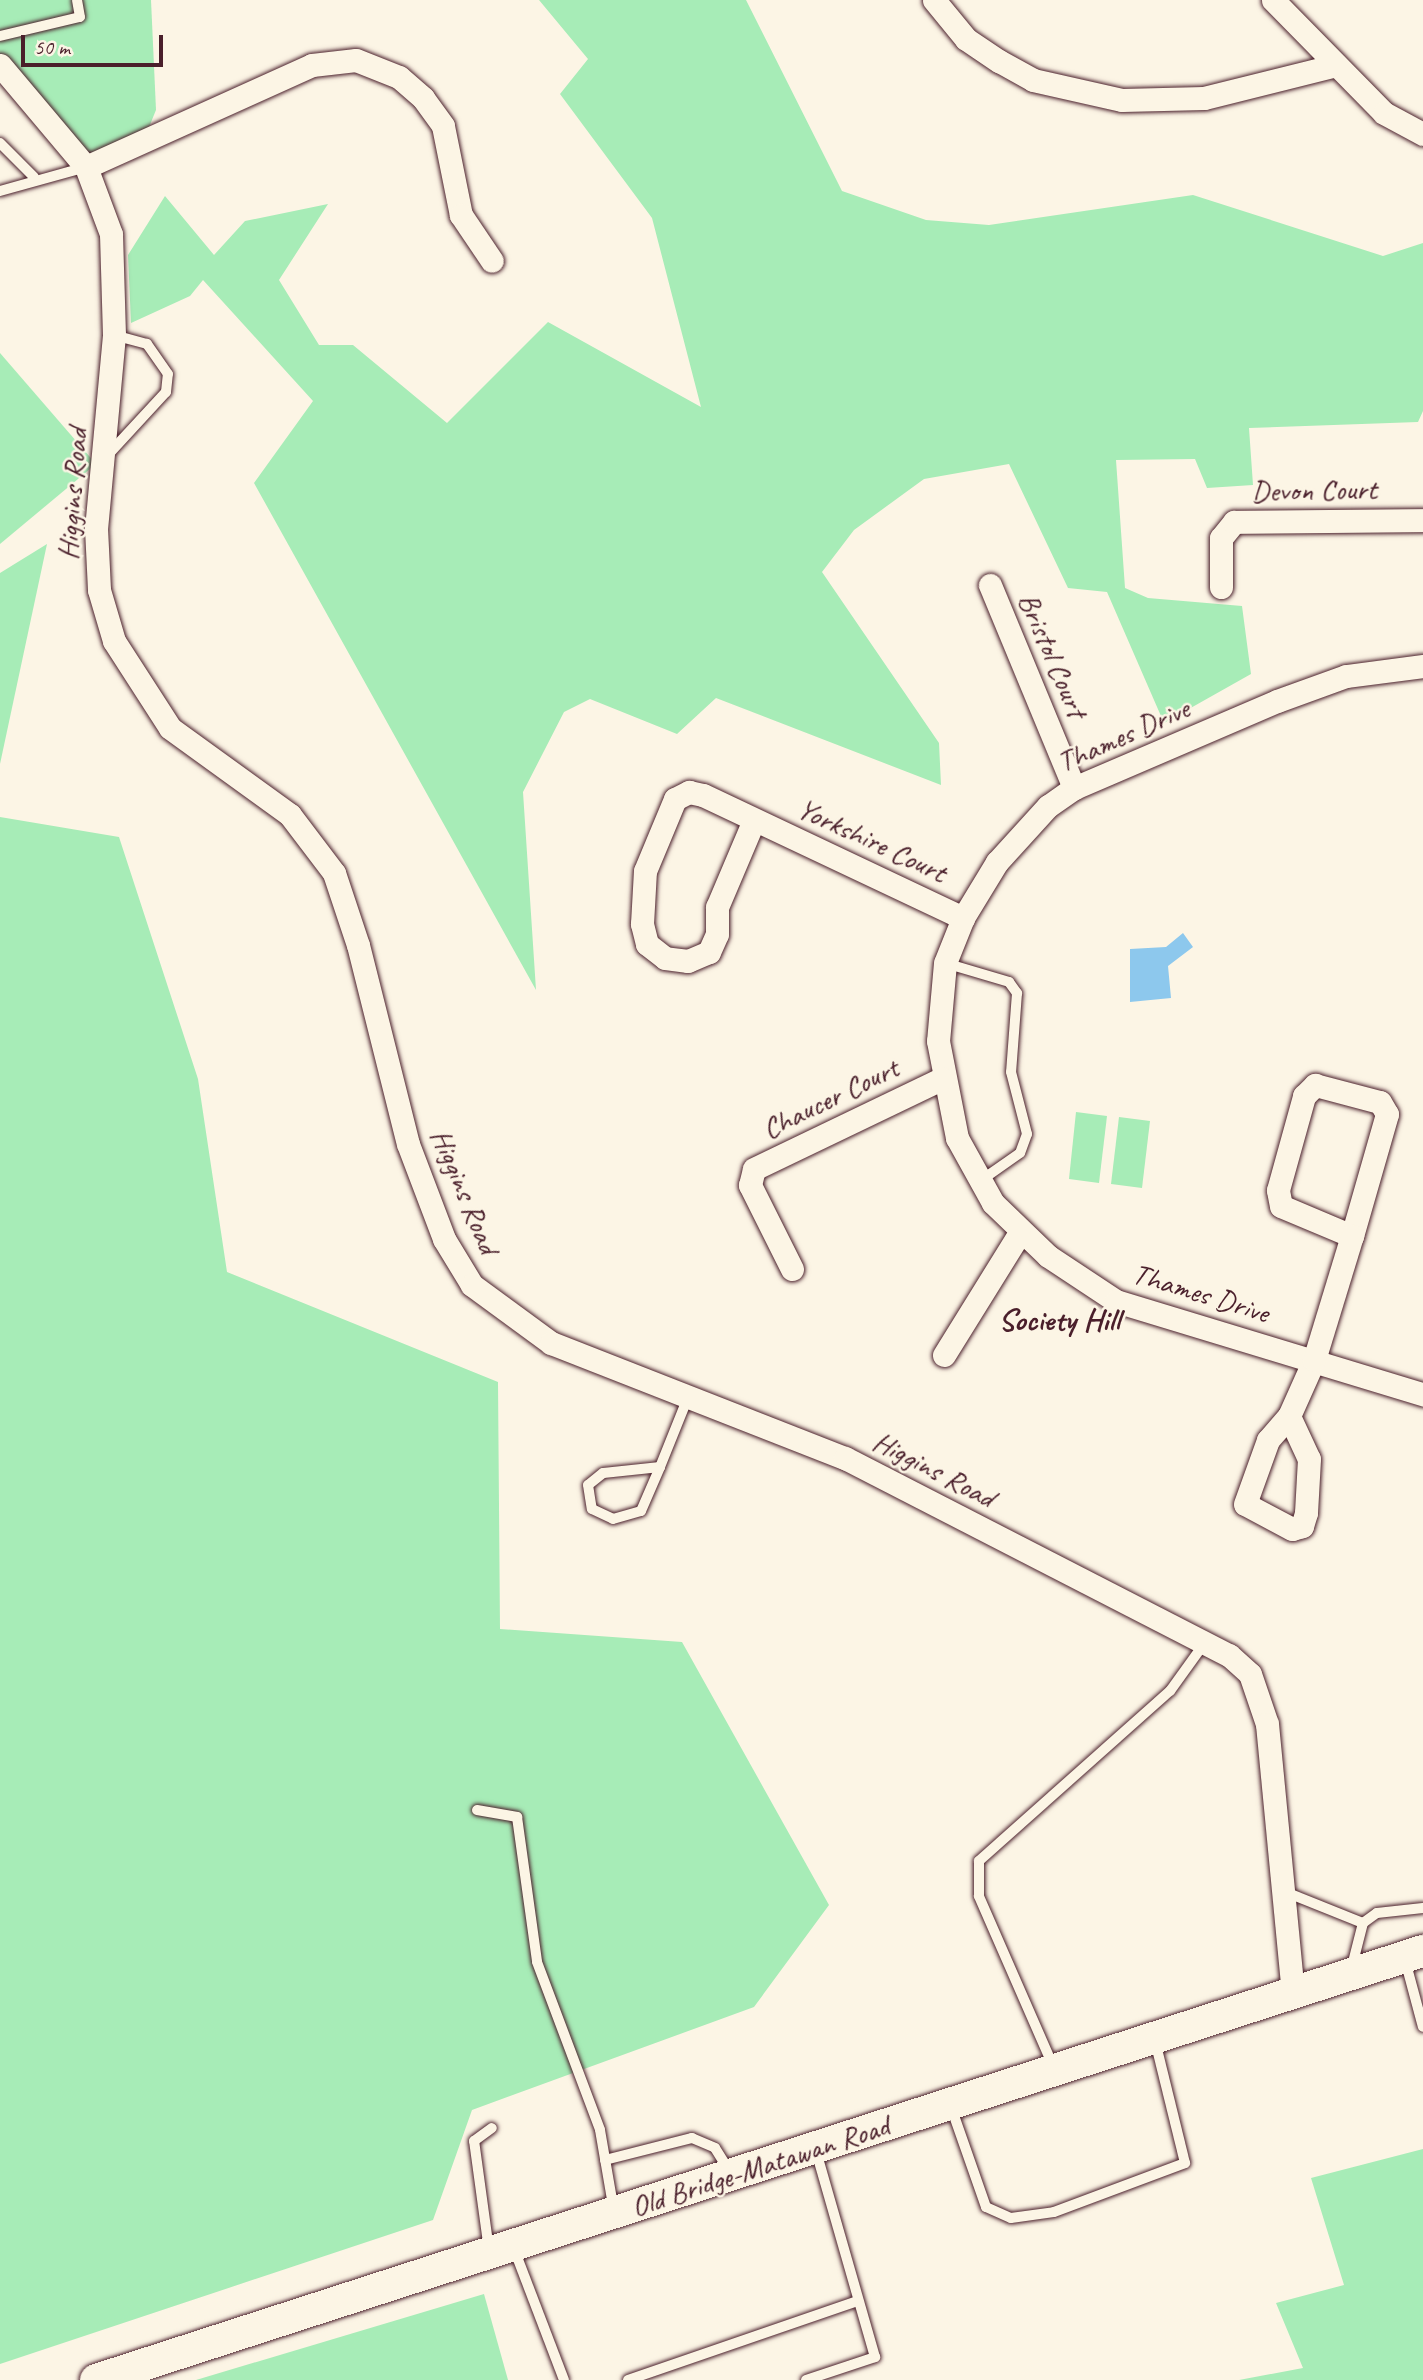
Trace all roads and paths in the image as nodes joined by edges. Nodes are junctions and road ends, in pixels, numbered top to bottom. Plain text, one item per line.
1 (77, 0) edge
2 (934, 0) edge
3 (1273, 0) edge
4 (0, 36) edge
5 (0, 65) edge
6 (1336, 65) junction
7 (1423, 134) edge
8 (0, 143) edge
9 (86, 167) junction
10 (34, 177) junction
11 (0, 191) edge
12 (492, 261) dead end
13 (114, 335) junction
14 (103, 460) junction
15 (1423, 520) edge
16 (990, 585) dead end
17 (1221, 587) dead end
18 (1423, 666) edge
19 (1074, 788) junction
20 (754, 820) junction
21 (964, 918) junction
22 (946, 963) junction
23 (941, 1079) junction
24 (980, 1181) junction
25 (1019, 1234) junction
26 (1352, 1236) junction
27 (793, 1269) dead end
28 (944, 1355) dead end
29 (1314, 1360) junction
30 (1423, 1394) edge
31 (687, 1400) junction
32 (1289, 1416) dead end
33 (660, 1467) junction
34 (1206, 1640) junction
35 (477, 1810) dead end
36 (1283, 1891) junction
37 (1423, 1908) edge
38 (1363, 1923) junction
39 (1414, 1954) edge
40 (1350, 1975) junction
41 (1293, 1994) junction
42 (1423, 2027) edge
43 (1154, 2038) junction
44 (1055, 2070) junction
45 (950, 2105) junction
46 (492, 2127) dead end
47 (815, 2148) junction
48 (605, 2160) junction
49 (732, 2175) junction
50 (615, 2213) junction
51 (501, 2249) junction
52 (857, 2301) junction
53 (96, 2380) edge
54 (564, 2380) edge
55 (628, 2380) edge
56 (806, 2380) edge

1 - 4 lane
2 - 6 street
3 - 6 street
5 - 9 street, Higgins Road
6 - 7 street
8 - 10 lane
9 - 10 lane
9 - 12 street
9 - 13 street, Higgins Road
10 - 11 lane
13 - 14 street, Higgins Road
13 - 14 lane
14 - 31 street, Higgins Road
15 - 17 street, Devon Court
16 - 19 street, Bristol Court
18 - 19 street, Thames Drive
19 - 21 street, Thames Drive
20 - 20 street, Yorkshire Court
20 - 21 street, Yorkshire Court
21 - 22 street, Thames Drive
22 - 23 street, Thames Drive
22 - 24 lane
23 - 24 street, Thames Drive
23 - 27 street, Chaucer Court
24 - 25 street, Thames Drive
25 - 28 street
25 - 29 street, Thames Drive
26 - 26 street
26 - 29 street
29 - 30 street, Thames Drive
29 - 32 street
31 - 33 lane
31 - 34 street, Higgins Road
33 - 33 lane
34 - 36 street, Higgins Road
34 - 44 lane
35 - 48 lane
36 - 38 lane
36 - 41 street, Higgins Road
37 - 38 lane
38 - 40 lane
39 - 40 main road, Old Bridge-Matawan Road
39 - 42 lane
40 - 41 main road, Old Bridge-Matawan Road
41 - 43 main road, Old Bridge-Matawan Road
43 - 44 main road, Old Bridge-Matawan Road
43 - 45 lane
44 - 45 main road, Old Bridge-Matawan Road
45 - 47 main road, Old Bridge-Matawan Road
46 - 51 lane
47 - 49 main road, Old Bridge-Matawan Road
47 - 52 lane
48 - 49 lane
48 - 50 lane
49 - 50 main road, Old Bridge-Matawan Road
50 - 51 main road, Old Bridge-Matawan Road
51 - 53 main road, Old Bridge-Matawan Road
51 - 54 lane
52 - 55 lane
52 - 56 lane

